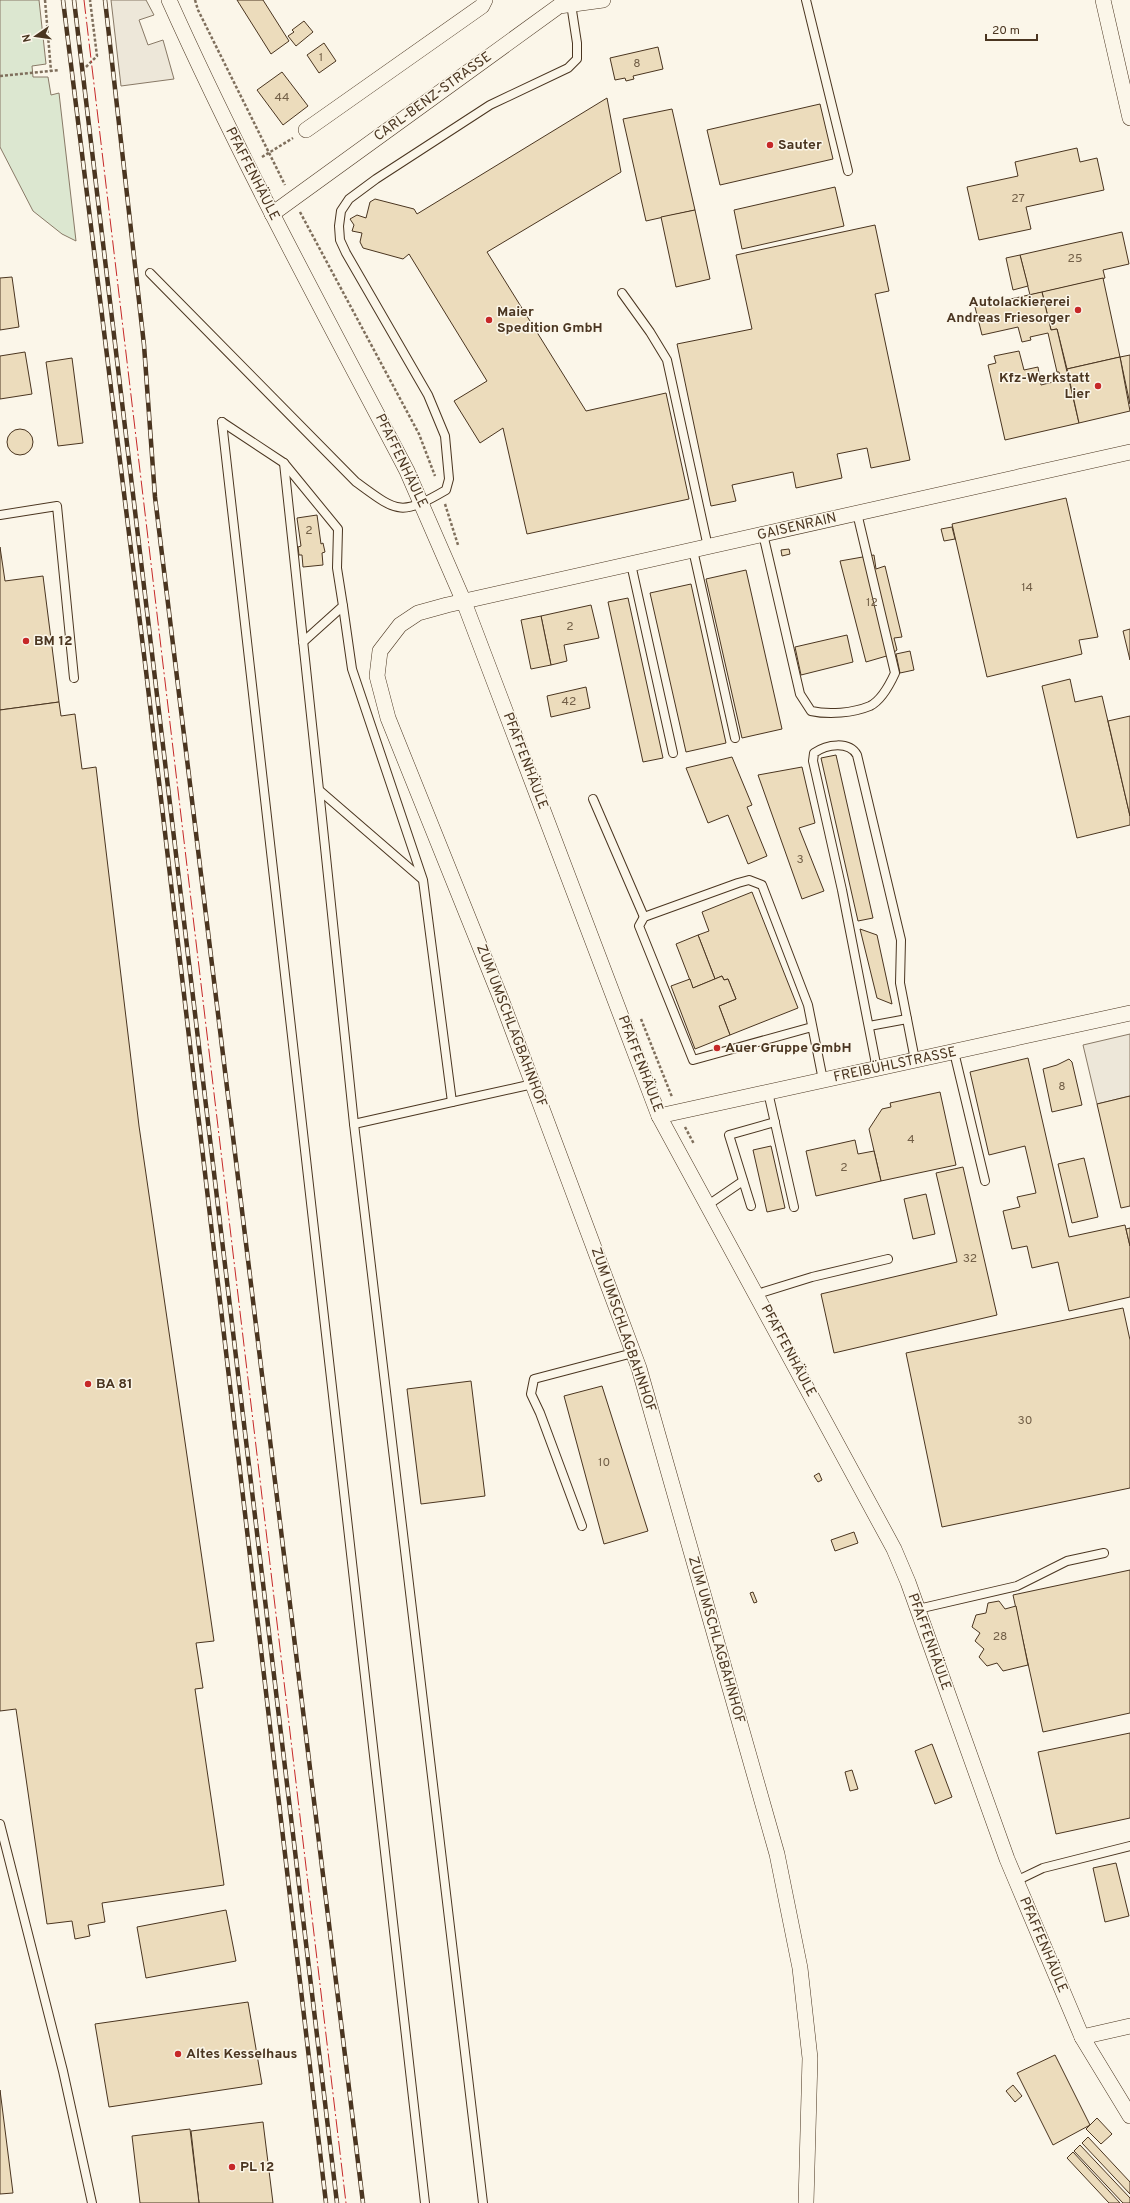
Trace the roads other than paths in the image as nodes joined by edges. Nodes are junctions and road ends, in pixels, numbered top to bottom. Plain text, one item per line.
1 (169, 0) edge
2 (485, 0) edge
3 (603, 0) edge
4 (806, 0) edge
5 (1103, 0) edge
6 (563, 3) edge
7 (1130, 118) edge
8 (306, 130) road end
9 (848, 171) dead end
10 (272, 214) junction
11 (150, 273) dead end
12 (622, 293) dead end
13 (1130, 452) edge
14 (284, 463) junction
15 (422, 504) junction
16 (857, 513) junction
17 (0, 515) edge
18 (763, 534) junction
19 (708, 547) junction
20 (693, 550) junction
21 (631, 564) junction
22 (464, 602) junction
23 (343, 606) junction
24 (303, 642) junction
25 (74, 678) dead end
26 (735, 738) dead end
27 (673, 753) dead end
28 (319, 790) junction
29 (592, 799) dead end
30 (423, 880) junction
31 (644, 917) junction
32 (1130, 1013) edge
33 (908, 1019) junction
34 (869, 1026) junction
35 (812, 1027) junction
36 (954, 1052) junction
37 (915, 1060) junction
38 (877, 1069) junction
39 (823, 1080) junction
40 (534, 1084) junction
41 (768, 1092) junction
42 (452, 1102) junction
43 (659, 1116) junction
44 (775, 1122) junction
45 (354, 1124) junction
46 (743, 1181) junction
47 (985, 1181) dead end
48 (708, 1205) junction
49 (751, 1206) dead end
50 (794, 1206) dead end
51 (888, 1259) dead end
52 (757, 1294) junction
53 (633, 1353) junction
54 (582, 1526) dead end
55 (1104, 1553) dead end
56 (918, 1609) junction
57 (0, 1824) edge
58 (1130, 1846) edge
59 (1016, 1881) junction
60 (1130, 2026) edge
61 (1082, 2037) junction
62 (1130, 2116) edge
63 (92, 2203) edge
64 (425, 2203) edge
65 (483, 2203) edge
66 (806, 2203) edge

1 - 10 street, PFAFFENHÄULE
2 - 8 street
3 - 6 street, CARL-BENZ-STRASSE
4 - 9 lane
5 - 7 street
6 - 10 street, CARL-BENZ-STRASSE
6 - 15 lane
10 - 15 street, PFAFFENHÄULE
11 - 15 lane
12 - 19 lane
13 - 16 street, GAISENRAIN
14 - 23 lane
14 - 24 lane
14 - 64 lane
15 - 22 street, PFAFFENHÄULE
16 - 18 street, GAISENRAIN
16 - 18 lane
17 - 25 lane
18 - 19 street, GAISENRAIN
19 - 20 street, GAISENRAIN
20 - 21 street, GAISENRAIN
20 - 26 lane
21 - 22 street, GAISENRAIN
21 - 27 lane
22 - 40 street, ZUM UMSCHLAGBAHNHOF
22 - 43 street, PFAFFENHÄULE
23 - 24 lane
23 - 30 lane
24 - 28 lane
28 - 30 lane
28 - 45 lane
29 - 31 lane
30 - 42 lane
31 - 35 lane
31 - 35 lane
32 - 36 street, FREIBÜHLSTRASSE
33 - 34 lane
33 - 34 lane
33 - 37 lane
34 - 38 lane
35 - 39 lane
36 - 37 street, FREIBÜHLSTRASSE
36 - 47 lane
37 - 38 street, FREIBÜHLSTRASSE
38 - 39 street, FREIBÜHLSTRASSE
39 - 41 street, FREIBÜHLSTRASSE
40 - 42 lane
40 - 53 street, ZUM UMSCHLAGBAHNHOF
41 - 43 street, FREIBÜHLSTRASSE
41 - 44 lane
42 - 45 lane
43 - 48 street, PFAFFENHÄULE
44 - 46 lane
44 - 50 lane
45 - 65 lane
46 - 48 lane
46 - 49 lane
48 - 52 street, PFAFFENHÄULE
51 - 52 lane
52 - 56 street, PFAFFENHÄULE
53 - 54 lane
53 - 66 street, ZUM UMSCHLAGBAHNHOF
55 - 56 lane
56 - 59 street, PFAFFENHÄULE
57 - 63 lane
58 - 59 lane
59 - 61 street, PFAFFENHÄULE
60 - 61 street
61 - 62 street, PFAFFENHÄULE

